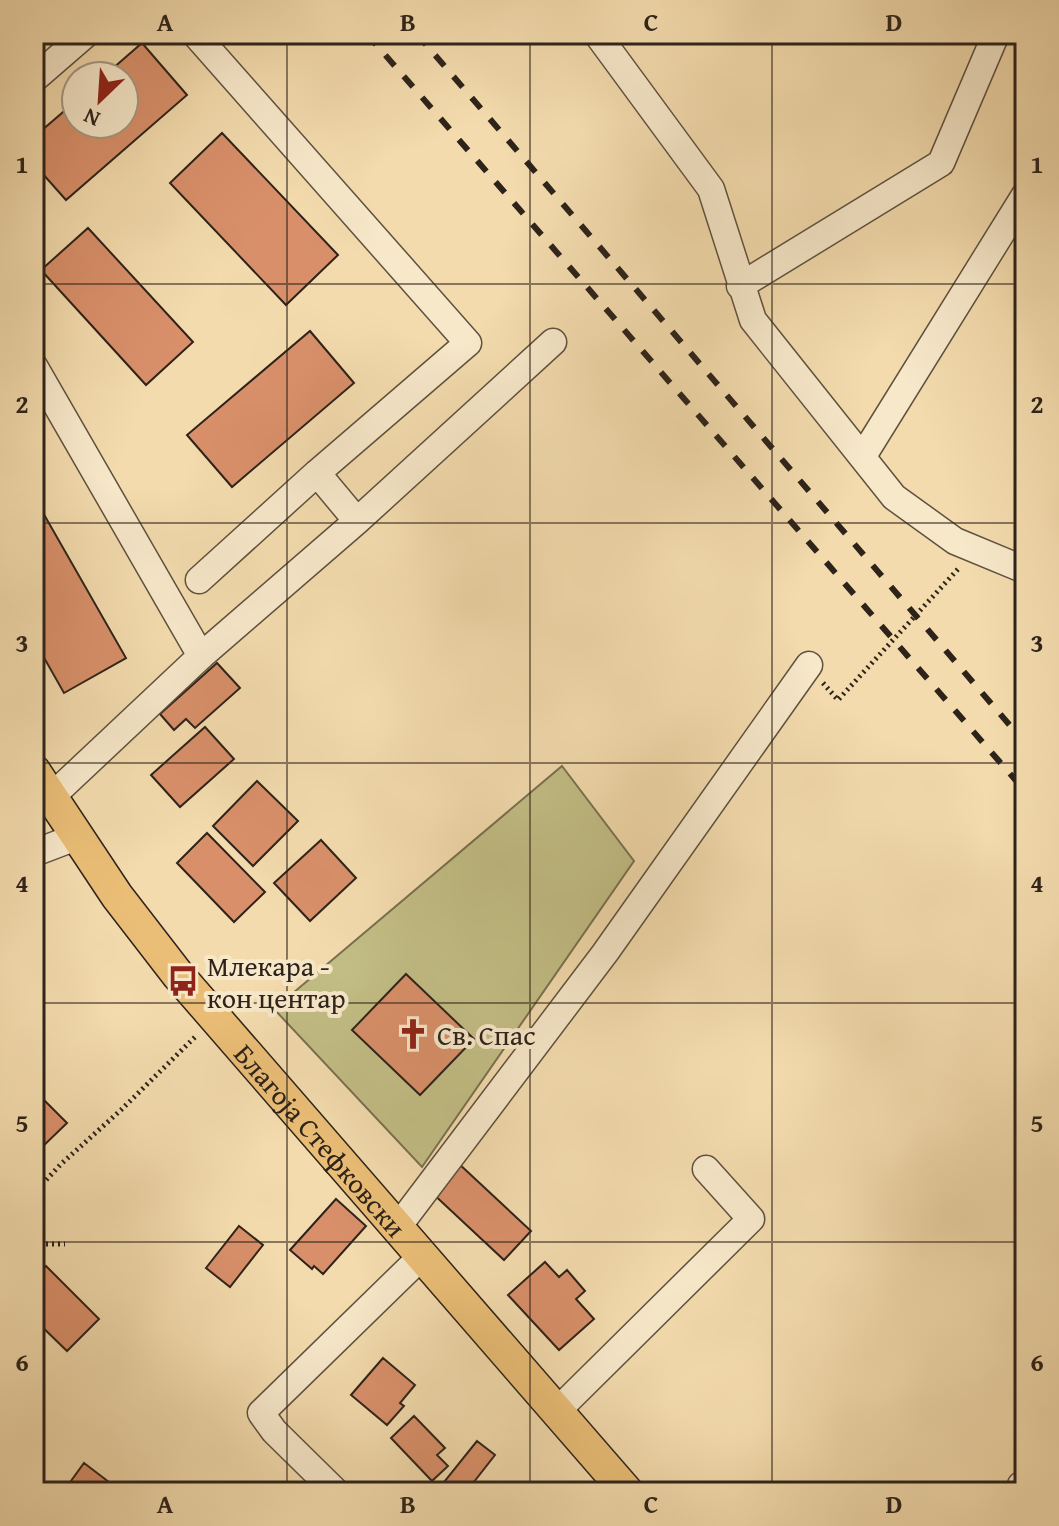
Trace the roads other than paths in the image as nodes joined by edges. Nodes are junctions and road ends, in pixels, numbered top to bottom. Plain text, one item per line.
1 (86, 34) edge
2 (195, 34) edge
3 (597, 34) edge
4 (996, 34) edge
5 (34, 79) edge
6 (1025, 195) edge
7 (740, 286) junction
8 (553, 342) dead end
9 (34, 366) edge
10 (863, 456) junction
11 (317, 473) junction
12 (357, 521) junction
13 (1025, 570) edge
14 (199, 580) dead end
15 (201, 656) junction
16 (809, 665) road end
17 (42, 785) edge
18 (76, 837) junction
19 (34, 853) edge
20 (706, 1169) dead end
21 (397, 1228) junction
22 (421, 1257) junction
23 (556, 1412) junction
24 (336, 1492) edge
25 (627, 1492) edge

1 - 5 street
2 - 11 street
3 - 7 street
4 - 7 street
6 - 10 street
7 - 10 street
8 - 12 street
9 - 15 street
10 - 13 street
11 - 12 street
11 - 14 street
12 - 15 street
15 - 17 street
16 - 21 street
17 - 18 main road, Благоја Стефковски
18 - 19 street
18 - 21 main road, Благоја Стефковски
20 - 23 street
21 - 22 main road, Благоја Стефковски
22 - 23 main road, Благоја Стефковски
22 - 24 street
23 - 25 main road, Благоја Стефковски

